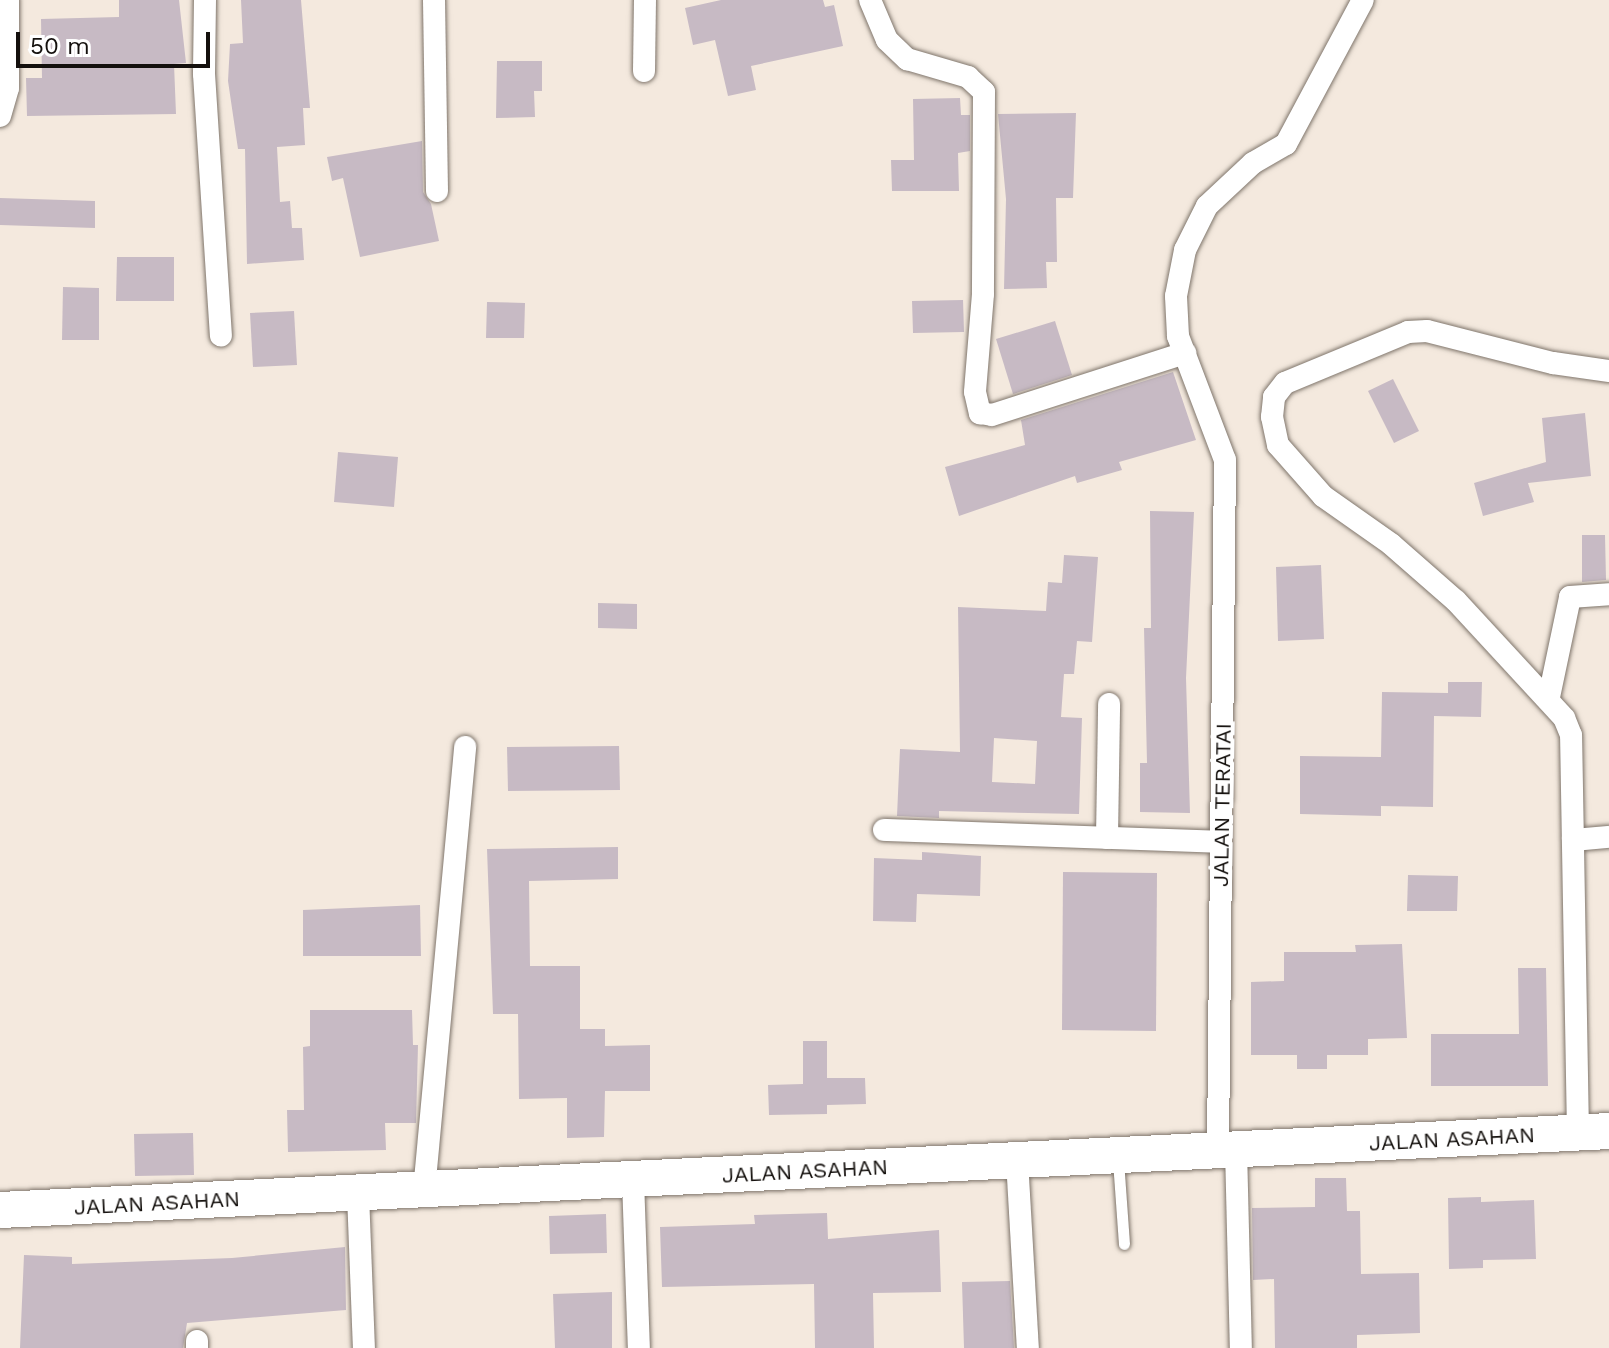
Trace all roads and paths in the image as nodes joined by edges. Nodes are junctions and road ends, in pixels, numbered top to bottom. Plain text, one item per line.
1 (8, 0) edge
2 (205, 0) edge
3 (434, 0) edge
4 (645, 0) edge
5 (870, 0) edge
6 (1363, 0) edge
7 (644, 71) dead end
8 (0, 116) edge
9 (437, 191) dead end
10 (221, 335) dead end
11 (1185, 353) junction
12 (1609, 371) edge
13 (1609, 594) edge
14 (1549, 697) junction
15 (1109, 704) dead end
16 (465, 747) dead end
17 (884, 830) dead end
18 (1609, 837) edge
19 (1107, 838) junction
20 (1573, 840) junction
21 (1221, 842) junction
22 (1594, 1132) edge
23 (1227, 1150) junction
24 (1118, 1155) junction
25 (1017, 1160) junction
26 (633, 1180) junction
27 (424, 1191) junction
28 (358, 1194) junction
29 (0, 1210) edge
30 (1124, 1244) dead end
31 (364, 1348) edge
32 (639, 1348) edge
33 (1028, 1348) edge
34 (1241, 1348) edge

1 - 8 street
2 - 10 street
3 - 9 street
4 - 7 street
5 - 11 street
6 - 11 street
11 - 21 street, JALAN TERATAI
12 - 14 street
13 - 14 street
14 - 20 street
15 - 19 street
16 - 27 street
17 - 19 street
18 - 20 street
19 - 21 street
20 - 22 street
21 - 23 street, JALAN TERATAI
22 - 23 main road, JALAN ASAHAN
23 - 24 main road, JALAN ASAHAN
23 - 34 street, JALAN TERATAI
24 - 25 main road, JALAN ASAHAN
24 - 30 lane
25 - 26 main road, JALAN ASAHAN
25 - 33 street
26 - 27 main road, JALAN ASAHAN
26 - 32 street
27 - 28 main road, JALAN ASAHAN
28 - 29 main road, JALAN ASAHAN
28 - 31 street

